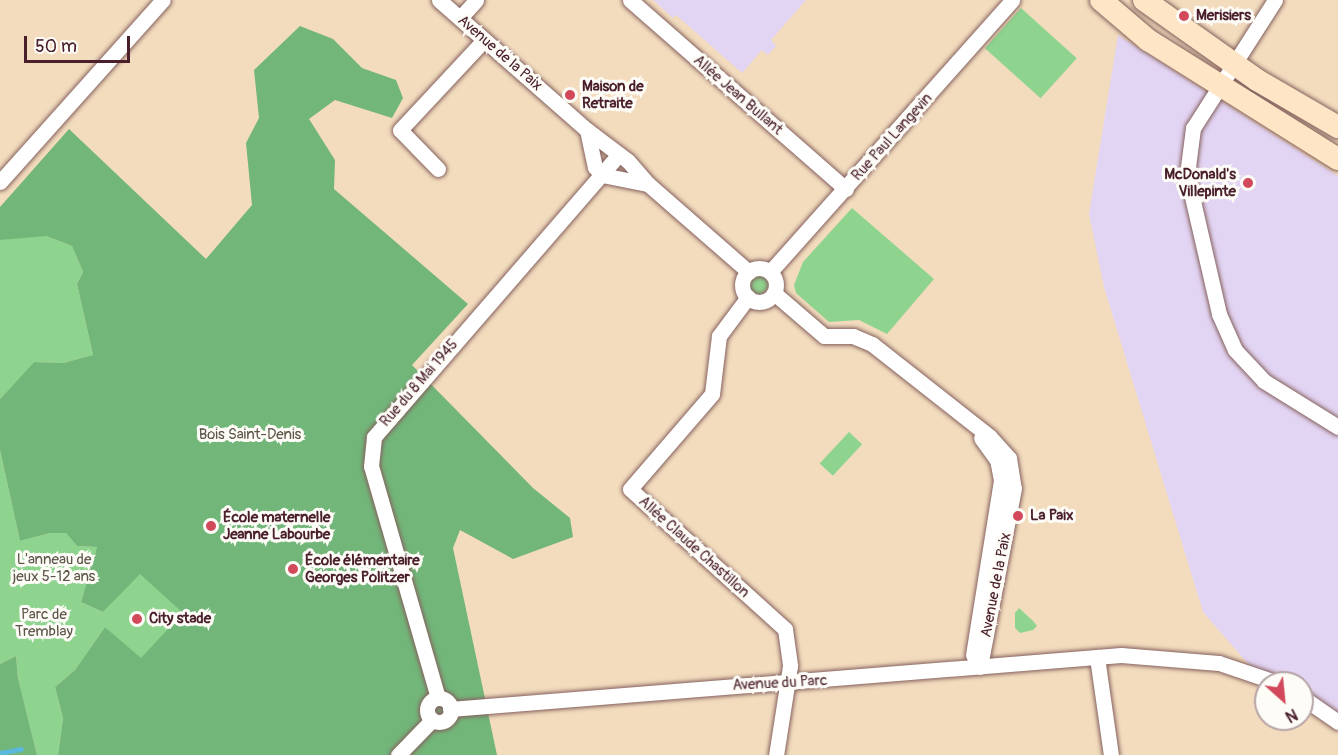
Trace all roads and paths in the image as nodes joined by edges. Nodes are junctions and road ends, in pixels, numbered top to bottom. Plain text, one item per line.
1 (163, 0) edge
2 (439, 0) edge
3 (476, 0) edge
4 (630, 0) edge
5 (1012, 0) edge
6 (1101, 0) edge
7 (1144, 0) edge
8 (1275, 0) edge
9 (460, 18) junction
10 (484, 40) junction
11 (1233, 64) junction
12 (1217, 86) junction
13 (1338, 128) edge
14 (587, 130) junction
15 (620, 154) junction
16 (1338, 159) edge
17 (438, 169) dead end
18 (602, 175) junction
19 (0, 182) edge
20 (648, 184) junction
21 (846, 189) junction
22 (749, 272) junction
23 (770, 272) junction
24 (774, 294) junction
25 (748, 297) junction
26 (1338, 427) edge
27 (1103, 657) junction
28 (976, 668) junction
29 (1254, 673) edge
30 (786, 682) junction
31 (438, 698) junction
32 (1314, 705) edge
33 (450, 709) junction
34 (432, 720) junction
35 (1338, 722) edge
36 (398, 755) edge
37 (776, 755) edge
38 (1111, 755) edge

1 - 19 street
2 - 9 street, Avenue de la Paix
3 - 9 street
4 - 21 street, Allée Jean Bullant
5 - 21 street, Rue Paul Langevin
6 - 12 main road
7 - 11 main road
8 - 11 street
9 - 10 street, Avenue de la Paix
10 - 14 street, Avenue de la Paix
10 - 17 street
11 - 12 street
11 - 13 main road
12 - 16 main road
12 - 26 street
14 - 15 street, Avenue de la Paix
14 - 18 street
15 - 18 street, Rue du 8 Mai 1945
15 - 20 street, Avenue de la Paix
18 - 20 street, Avenue de la Paix
18 - 31 street, Rue du 8 Mai 1945
20 - 22 street, Avenue de la Paix
21 - 23 street, Rue Paul Langevin
22 - 23 street
22 - 25 street
23 - 24 street
24 - 25 street
24 - 28 street, Avenue de la Paix
25 - 30 street, Allée Claude Chastillon
27 - 28 street, Avenue du Parc
27 - 29 street, Avenue du Parc
27 - 38 street
28 - 30 street, Avenue du Parc
30 - 33 street, Avenue du Parc
30 - 37 street
31 - 33 street
31 - 34 street
32 - 35 street
33 - 34 street
34 - 36 street

